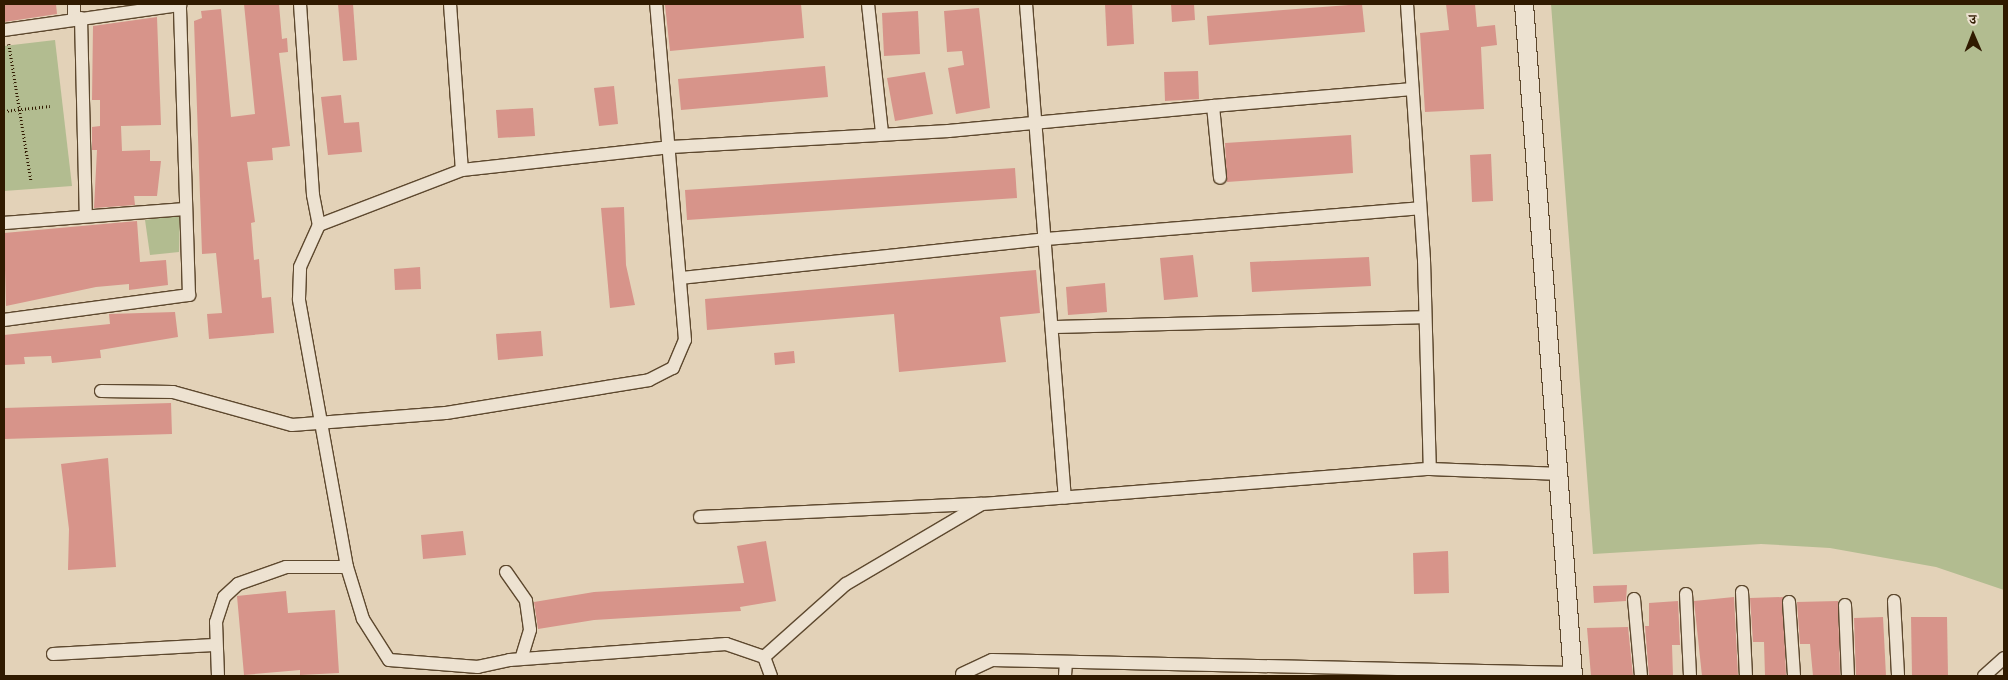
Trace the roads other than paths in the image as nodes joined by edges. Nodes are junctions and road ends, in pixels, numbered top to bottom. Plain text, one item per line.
1 (74, 4) edge
2 (300, 4) edge
3 (450, 4) edge
4 (656, 4) edge
5 (868, 4) edge
6 (1026, 4) edge
7 (1407, 4) edge
8 (1524, 4) edge
9 (180, 5) edge
10 (78, 19) junction
11 (5, 30) edge
12 (1412, 89) junction
13 (1213, 106) junction
14 (1037, 121) junction
15 (882, 133) junction
16 (671, 147) junction
17 (462, 170) junction
18 (1220, 178) dead end
19 (1420, 208) junction
20 (185, 209) junction
21 (86, 216) junction
22 (4, 223) edge
23 (319, 225) junction
24 (1046, 239) junction
25 (681, 278) junction
26 (1425, 317) junction
27 (4, 320) edge
28 (1052, 327) junction
29 (100, 391) dead end
30 (322, 421) junction
31 (1430, 469) junction
32 (1561, 474) junction
33 (1065, 497) junction
34 (982, 504) junction
35 (700, 517) dead end
36 (347, 567) junction
37 (506, 572) dead end
38 (1742, 592) dead end
39 (1686, 594) dead end
40 (1634, 600) dead end
41 (1894, 601) dead end
42 (1789, 602) dead end
43 (1845, 605) dead end
44 (214, 645) junction
45 (53, 654) dead end
46 (764, 658) junction
47 (2004, 658) edge
48 (521, 659) junction
49 (1066, 662) junction
50 (1338, 671) edge
51 (1406, 672) edge
52 (1460, 673) edge
53 (1523, 673) edge
54 (962, 674) dead end
55 (1573, 675) edge
56 (218, 676) edge
57 (771, 676) edge
58 (1065, 676) edge
59 (1640, 676) edge
60 (1690, 676) edge
61 (1746, 676) edge
62 (1794, 676) edge
63 (1848, 676) edge
64 (1898, 676) edge
65 (1984, 676) edge

1 - 10 street
2 - 23 street
3 - 17 street
4 - 16 street
5 - 15 street
6 - 14 street
7 - 12 street
8 - 32 street
9 - 10 street
9 - 20 street
10 - 11 street
10 - 21 street
12 - 13 street
12 - 19 street
13 - 14 street
13 - 18 street
14 - 15 street
14 - 24 street
15 - 16 street
16 - 17 street
16 - 25 street
17 - 23 street
19 - 24 street
19 - 26 street
20 - 21 street
20 - 27 street
21 - 22 street
23 - 30 street
24 - 25 street
24 - 28 street
25 - 30 street
26 - 28 street
26 - 31 street
28 - 33 street
29 - 30 street
30 - 36 street
31 - 32 street
31 - 33 street
32 - 55 street
33 - 34 street
34 - 35 street
34 - 46 street
36 - 44 street
36 - 48 street
37 - 48 street
38 - 61 street
39 - 60 street
40 - 59 street
41 - 64 street
42 - 62 street
43 - 63 street
44 - 45 street
44 - 56 street
46 - 48 street
46 - 57 street
47 - 65 street
49 - 50 street
49 - 54 street
49 - 58 street
50 - 51 street
51 - 52 street
52 - 53 street
53 - 55 street

